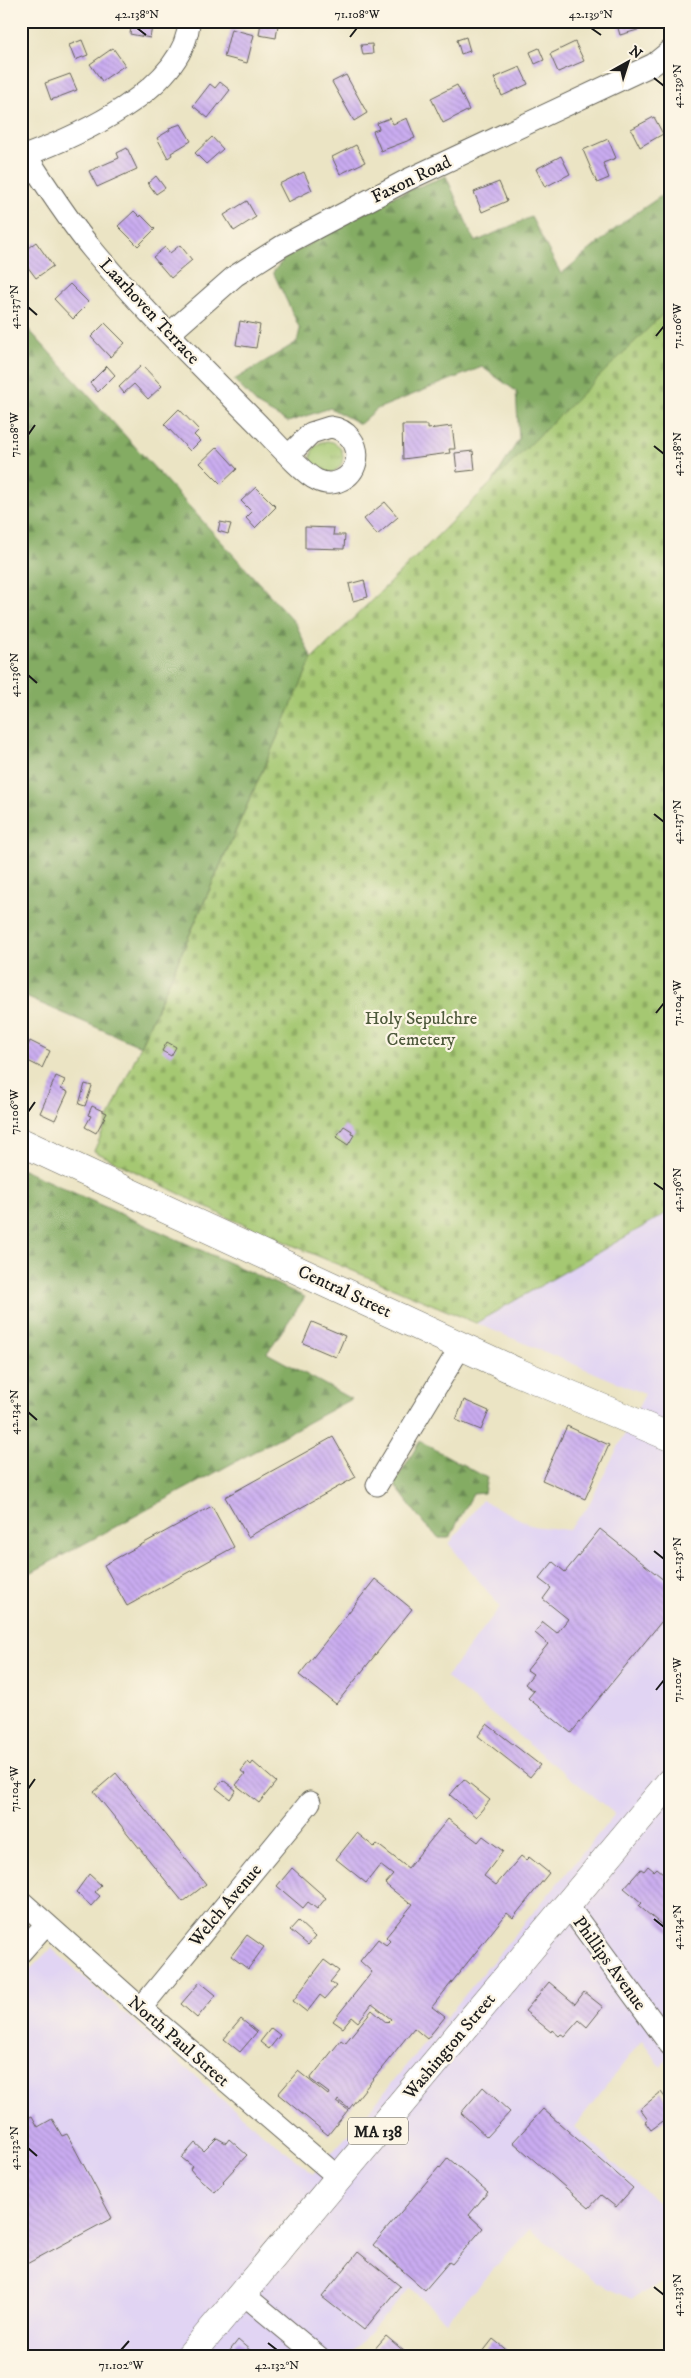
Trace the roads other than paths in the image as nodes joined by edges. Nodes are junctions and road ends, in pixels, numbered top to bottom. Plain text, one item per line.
1 (189, 21) edge
2 (670, 51) edge
3 (24, 156) edge
4 (170, 334) junction
5 (289, 455) dead end
6 (21, 1142) edge
7 (461, 1346) junction
8 (670, 1438) edge
9 (376, 1485) dead end
10 (670, 1782) edge
11 (310, 1802) dead end
12 (21, 1901) edge
13 (568, 1906) junction
14 (46, 1924) junction
15 (21, 1952) edge
16 (141, 2008) junction
17 (670, 2045) edge
18 (339, 2178) junction
19 (242, 2293) junction
20 (189, 2357) edge
21 (319, 2357) edge

1 - 3 street
2 - 4 street, Faxon Road
3 - 4 street, Laarhoven Terrace
4 - 5 street, Laarhoven Terrace
6 - 7 main road, Central Street
7 - 8 main road, Central Street
7 - 9 street
10 - 13 main road, Washington Street / MA 138
11 - 16 street, Welch Avenue
12 - 14 street, North Paul Street
13 - 17 street, Phillips Avenue
13 - 18 main road, Washington Street / MA 138
14 - 15 street
14 - 16 street, North Paul Street
16 - 18 street, North Paul Street
18 - 19 main road, Washington Street / MA 138
19 - 20 main road, Washington Street / MA 138
19 - 21 street

